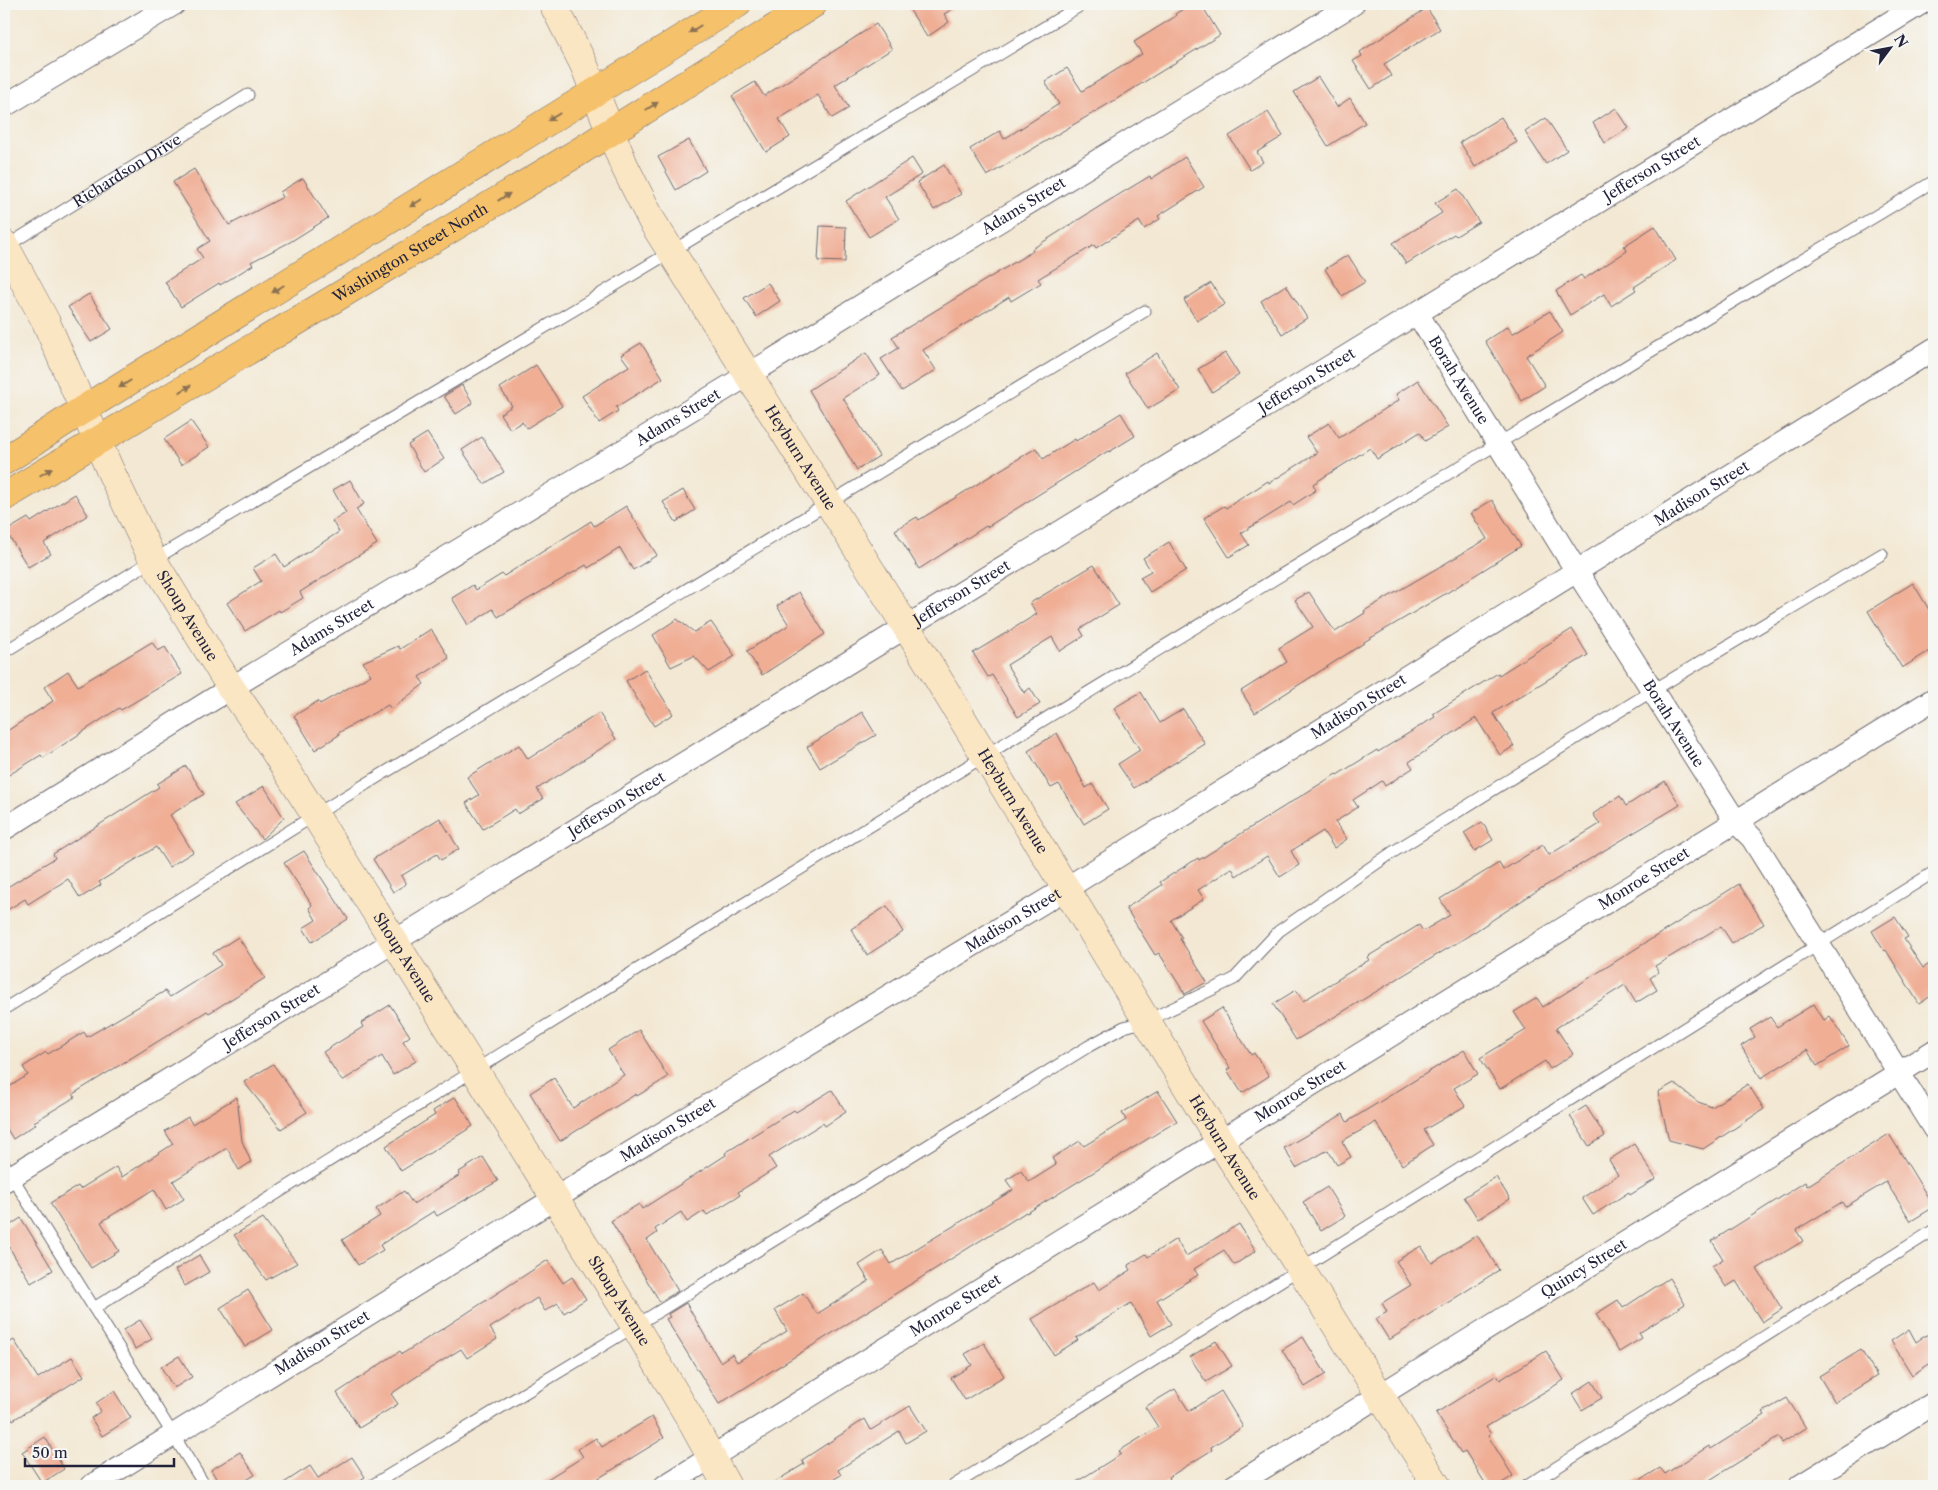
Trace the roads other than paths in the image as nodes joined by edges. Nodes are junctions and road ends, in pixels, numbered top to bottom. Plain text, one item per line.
1 (174, 4) edge
2 (553, 4) edge
3 (813, 4) edge
4 (1083, 4) edge
5 (1352, 4) edge
6 (1920, 4) edge
7 (730, 6) edge
8 (248, 95) dead end
9 (4, 106) edge
10 (603, 111) junction
11 (1934, 181) edge
12 (4, 246) edge
13 (671, 251) junction
14 (1145, 311) dead end
15 (1417, 313) junction
16 (1934, 349) edge
17 (748, 375) junction
18 (91, 425) junction
19 (1498, 442) junction
20 (4, 461) edge
21 (4, 497) edge
22 (829, 503) junction
23 (1882, 554) dead end
24 (153, 560) junction
25 (1576, 570) junction
26 (907, 628) junction
27 (4, 652) edge
28 (231, 688) junction
29 (1652, 691) junction
30 (1934, 699) edge
31 (985, 756) junction
32 (315, 815) junction
33 (1736, 822) junction
34 (4, 829) edge
35 (1934, 872) edge
36 (1065, 888) junction
37 (394, 942) junction
38 (1819, 944) junction
39 (4, 1009) edge
40 (1146, 1021) junction
41 (1934, 1051) edge
42 (474, 1069) junction
43 (1900, 1074) junction
44 (1934, 1129) edge
45 (1220, 1140) junction
46 (6, 1174) edge
47 (554, 1199) junction
48 (1934, 1230) edge
49 (1301, 1268) junction
50 (94, 1308) junction
51 (635, 1326) junction
52 (1381, 1395) junction
53 (1934, 1403) edge
54 (173, 1436) junction
55 (711, 1458) junction
56 (91, 1486) edge
57 (205, 1486) edge
58 (371, 1486) edge
59 (666, 1486) edge
60 (727, 1486) edge
61 (953, 1486) edge
62 (1234, 1486) edge
63 (1437, 1486) edge
64 (1527, 1486) edge
65 (1800, 1486) edge

1 - 9 street
2 - 10 street, Heyburn Avenue
10 -> 3 main road, Washington Street North
4 - 13 lane
5 - 17 street, Adams Street
6 - 15 street, Jefferson Street
7 -> 10 main road, Washington Street North
8 - 12 lane, Richardson Drive
10 - 13 street, Heyburn Avenue
18 -> 10 main road, Washington Street North
10 -> 18 main road, Washington Street North
11 - 19 lane
12 - 18 street, Shoup Avenue
13 - 17 street, Heyburn Avenue
13 - 24 lane
14 - 22 lane
15 - 19 street, Borah Avenue
15 - 26 street, Jefferson Street
16 - 25 street, Madison Street
17 - 22 street, Heyburn Avenue
17 - 28 street, Adams Street
18 - 20 main road, Washington Street North
21 -> 18 main road, Washington Street North
18 - 24 street, Shoup Avenue
19 - 25 street, Borah Avenue
19 - 31 lane
22 - 26 street, Heyburn Avenue
22 - 32 lane
23 - 29 lane
24 - 27 lane
24 - 28 street, Shoup Avenue
25 - 29 street, Borah Avenue
25 - 36 street, Madison Street
26 - 31 street, Heyburn Avenue
26 - 37 street, Jefferson Street
28 - 32 street, Shoup Avenue
28 - 34 street, Adams Street
29 - 33 street, Borah Avenue
29 - 40 lane
30 - 33 street, Monroe Street
31 - 36 street, Heyburn Avenue
31 - 42 lane
32 - 37 street, Shoup Avenue
32 - 39 lane
33 - 38 street, Borah Avenue
33 - 45 street, Monroe Street
35 - 38 lane
36 - 40 street, Heyburn Avenue
36 - 47 street, Madison Street
37 - 42 street, Shoup Avenue
37 - 46 street, Jefferson Street
38 - 43 street, Borah Avenue
38 - 49 lane
40 - 45 street, Heyburn Avenue
40 - 51 lane
41 - 43 street, Quincy Street
42 - 47 street, Shoup Avenue
42 - 50 lane
43 - 44 street, Borah Avenue
43 - 52 street, Quincy Street
45 - 49 street, Heyburn Avenue
45 - 55 street, Monroe Street
46 - 50 lane
47 - 51 street, Shoup Avenue
47 - 54 street, Madison Street
48 - 64 lane
49 - 52 street, Heyburn Avenue
49 - 61 lane
50 - 54 lane
51 - 55 street, Shoup Avenue
51 - 58 lane
52 - 62 street, Quincy Street
52 - 63 street, Heyburn Avenue
53 - 65 street
54 - 56 street, Madison Street
54 - 57 lane
55 - 59 street, Monroe Street
55 - 60 street, Shoup Avenue

